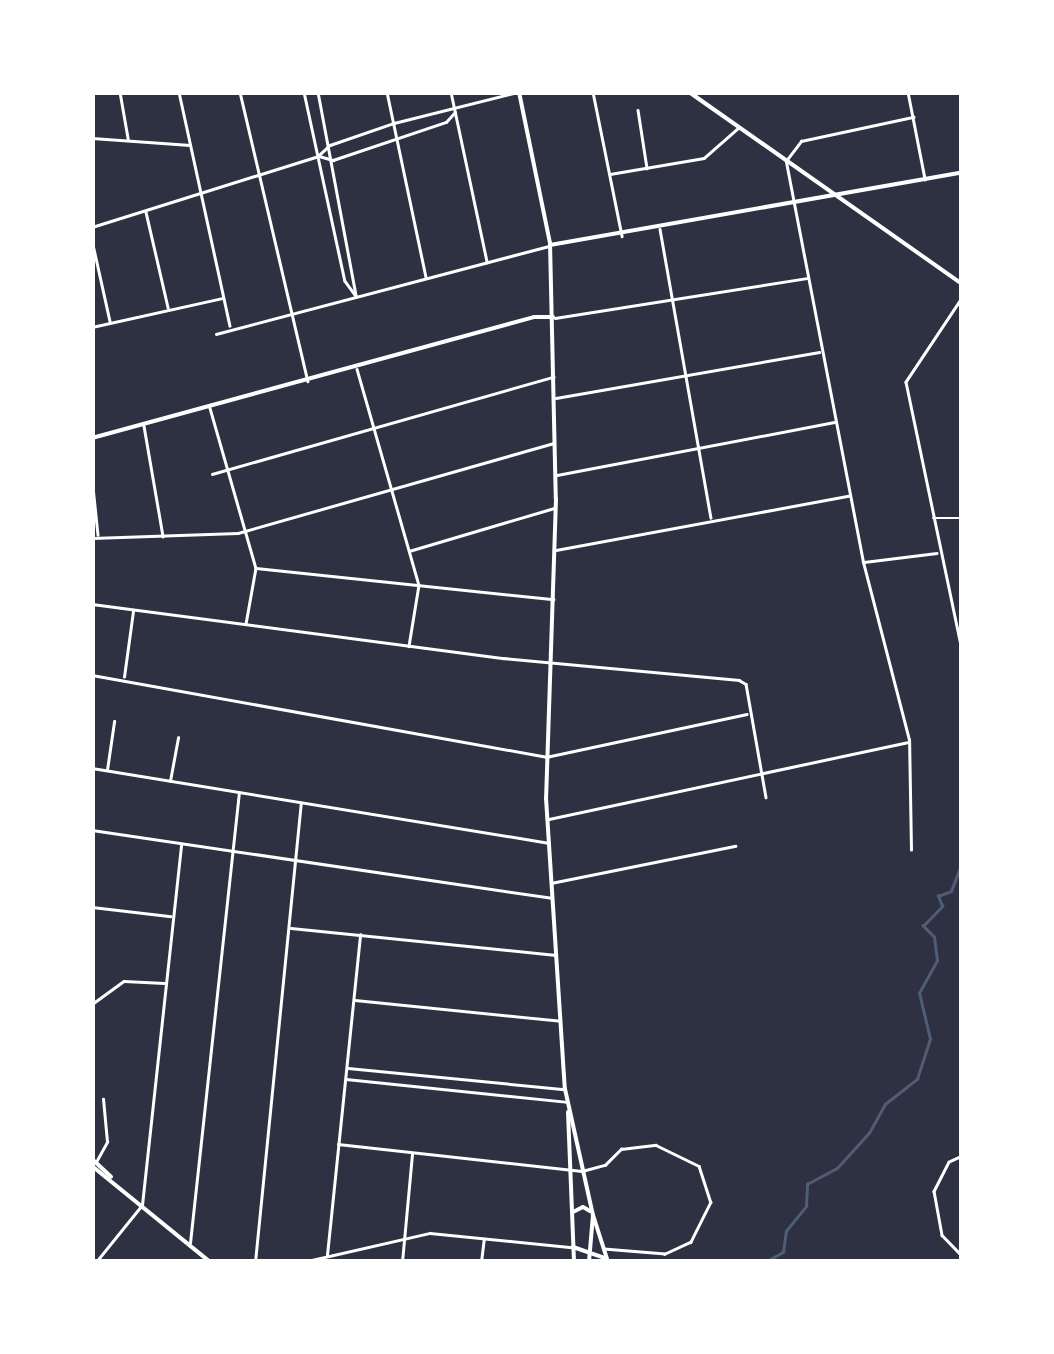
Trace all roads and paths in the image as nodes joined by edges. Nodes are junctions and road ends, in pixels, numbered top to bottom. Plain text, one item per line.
1 (120, 92) edge
2 (179, 92) edge
3 (240, 92) edge
4 (304, 92) edge
5 (318, 92) edge
6 (388, 92) edge
7 (452, 92) edge
8 (518, 92) edge
9 (593, 92) edge
10 (706, 92) edge
11 (908, 92) edge
12 (691, 93) edge
13 (638, 110) dead end
14 (455, 112) junction
15 (914, 117) junction
16 (394, 123) junction
17 (739, 127) junction
18 (92, 138) edge
19 (128, 138) junction
20 (396, 139) junction
21 (191, 145) junction
22 (330, 145) junction
23 (318, 156) junction
24 (333, 160) junction
25 (786, 161) junction
26 (647, 168) junction
27 (962, 172) edge
28 (610, 174) junction
29 (257, 175) junction
30 (925, 179) junction
31 (202, 193) junction
32 (837, 197) junction
33 (796, 205) junction
34 (146, 211) junction
35 (346, 224) junction
36 (334, 226) junction
37 (92, 227) edge
38 (660, 230) junction
39 (348, 234) junction
40 (622, 236) junction
41 (336, 237) junction
42 (92, 240) edge
43 (550, 245) junction
44 (487, 262) junction
45 (426, 278) junction
46 (810, 278) junction
47 (962, 284) edge
48 (356, 296) junction
49 (224, 298) junction
50 (962, 298) edge
51 (672, 302) junction
52 (168, 310) junction
53 (288, 314) junction
54 (553, 318) junction
55 (110, 323) junction
56 (92, 327) edge
57 (231, 328) junction
58 (216, 334) dead end
59 (821, 352) junction
60 (356, 368) junction
61 (685, 376) junction
62 (554, 377) junction
63 (308, 381) junction
64 (554, 398) junction
65 (210, 408) junction
66 (836, 422) junction
67 (144, 424) junction
68 (373, 428) junction
69 (92, 438) edge
70 (555, 442) junction
71 (698, 448) junction
72 (227, 469) junction
73 (212, 474) dead end
74 (92, 476) edge
75 (556, 476) junction
76 (390, 490) junction
77 (850, 496) junction
78 (556, 508) junction
79 (932, 518) junction
80 (962, 518) edge
81 (711, 521) junction
82 (244, 531) junction
83 (163, 536) junction
84 (95, 538) edge
85 (556, 550) junction
86 (409, 551) junction
87 (939, 553) junction
88 (863, 562) junction
89 (256, 568) junction
90 (418, 583) junction
91 (554, 599) junction
92 (92, 604) edge
93 (134, 610) junction
94 (962, 620) edge
95 (955, 622) junction
96 (246, 624) junction
97 (410, 646) junction
98 (962, 650) edge
99 (550, 662) junction
100 (92, 675) edge
101 (123, 680) junction
102 (748, 713) junction
103 (114, 722) dead end
104 (178, 738) dead end
105 (909, 740) junction
106 (546, 757) junction
107 (92, 768) edge
108 (107, 770) junction
109 (760, 776) junction
110 (170, 781) junction
111 (240, 792) junction
112 (766, 797) dead end
113 (301, 802) junction
114 (548, 820) junction
115 (92, 830) edge
116 (181, 842) junction
117 (549, 843) junction
118 (735, 846) dead end
119 (233, 850) junction
120 (911, 850) dead end
121 (295, 860) junction
122 (552, 883) junction
123 (553, 899) junction
124 (92, 907) edge
125 (172, 916) junction
126 (289, 928) junction
127 (360, 935) junction
128 (556, 955) junction
129 (165, 983) junction
130 (353, 1000) junction
131 (92, 1004) edge
132 (560, 1021) junction
133 (346, 1068) junction
134 (345, 1079) junction
135 (565, 1089) junction
136 (103, 1099) dead end
137 (568, 1102) junction
138 (338, 1144) junction
139 (412, 1152) junction
140 (962, 1156) edge
141 (93, 1164) edge
142 (567, 1168) junction
143 (582, 1170) junction
144 (142, 1205) junction
145 (570, 1214) junction
146 (593, 1215) junction
147 (484, 1237) junction
148 (404, 1238) junction
149 (190, 1244) junction
150 (573, 1247) junction
151 (591, 1248) junction
152 (604, 1249) junction
153 (327, 1256) junction
154 (962, 1256) edge
155 (607, 1260) edge
156 (96, 1262) edge
157 (210, 1262) edge
158 (255, 1262) edge
159 (303, 1262) edge
160 (402, 1262) edge
161 (481, 1262) edge
162 (574, 1262) edge
163 (589, 1262) edge

1 - 19 street
2 - 21 street
3 - 29 street
4 - 23 street
5 - 22 street
6 - 16 street
7 - 14 street
8 - 14 street
8 - 43 main road
9 - 28 street
10 - 12 street
11 - 15 street
12 - 17 main road
13 - 26 street
14 - 16 street
14 - 20 street
14 - 44 street
15 - 25 street
15 - 30 street
16 - 20 street
16 - 22 street
17 - 25 main road
17 - 26 street
18 - 19 street
19 - 21 street
20 - 24 street
20 - 45 street
21 - 31 street
22 - 23 street
22 - 24 street
23 - 24 street
23 - 29 street
23 - 36 street
24 - 35 street
25 - 32 main road
25 - 33 street
26 - 28 street
27 - 30 main road
28 - 40 street
29 - 31 street
29 - 53 street
30 - 32 main road
31 - 34 street
31 - 49 street
32 - 33 main road
32 - 47 main road
33 - 38 main road
33 - 46 street
34 - 37 street
34 - 52 street
35 - 36 street
35 - 39 street
36 - 41 street
38 - 40 main road
38 - 51 street
39 - 41 street
39 - 48 street
40 - 43 main road
41 - 48 street
42 - 55 street
43 - 44 street
43 - 54 main road
44 - 45 street
45 - 48 street
46 - 51 street
46 - 59 street
48 - 53 street
49 - 52 street
49 - 57 street
50 - 79 street
51 - 54 street
51 - 61 street
52 - 55 street
53 - 57 street
53 - 63 street
54 - 60 main road
54 - 62 main road
55 - 56 street
57 - 58 street
59 - 61 street
59 - 66 street
60 - 63 main road
60 - 68 street
61 - 64 street
61 - 71 street
62 - 64 main road
62 - 68 street
63 - 65 main road
64 - 70 main road
65 - 67 main road
65 - 72 street
66 - 71 street
66 - 77 street
67 - 69 main road
67 - 83 street
68 - 72 street
68 - 76 street
70 - 75 main road
70 - 76 street
71 - 75 street
71 - 81 street
72 - 73 street
72 - 82 street
74 - 84 street
75 - 78 main road
76 - 82 street
76 - 86 street
77 - 81 street
77 - 88 street
78 - 85 main road
78 - 86 street
79 - 80 street
79 - 87 street
81 - 85 street
82 - 83 street
82 - 89 street
83 - 84 street
85 - 91 main road
86 - 90 street
87 - 88 street
87 - 95 street
88 - 105 street
89 - 90 street
89 - 96 street
90 - 91 street
90 - 97 street
91 - 99 main road
92 - 93 street
93 - 96 street
93 - 101 street
94 - 95 street
95 - 98 street
96 - 97 street
97 - 99 street
99 - 102 street
99 - 106 main road
100 - 101 street
101 - 106 street
102 - 106 street
102 - 109 street
103 - 108 street
104 - 110 street
105 - 109 street
105 - 120 street
106 - 114 main road
107 - 108 street
108 - 110 street
109 - 112 street
109 - 114 street
110 - 111 street
111 - 113 street
111 - 119 street
113 - 117 street
113 - 121 street
114 - 117 main road
115 - 116 street
116 - 119 street
116 - 125 street
117 - 122 main road
118 - 122 street
119 - 121 street
119 - 149 street
121 - 123 street
121 - 126 street
122 - 123 main road
123 - 128 main road
124 - 125 street
125 - 129 street
126 - 127 street
126 - 158 street
127 - 128 street
127 - 130 street
128 - 132 main road
129 - 131 street
129 - 144 street
130 - 132 street
130 - 133 street
132 - 135 main road
133 - 134 street
133 - 135 street
134 - 137 street
134 - 138 street
135 - 137 main road
136 - 141 street
137 - 142 main road
137 - 143 main road
138 - 139 street
138 - 153 street
139 - 142 street
139 - 148 street
140 - 154 street
141 - 144 main road
142 - 143 street
142 - 145 main road
143 - 146 main road
143 - 152 street
144 - 149 main road
144 - 156 street
145 - 146 main road
145 - 150 main road
146 - 151 main road
146 - 152 main road
147 - 148 street
147 - 150 street
147 - 161 street
148 - 153 street
148 - 160 street
149 - 157 main road
150 - 151 main road
150 - 162 main road
151 - 155 main road
151 - 163 main road
152 - 155 main road
153 - 159 street

